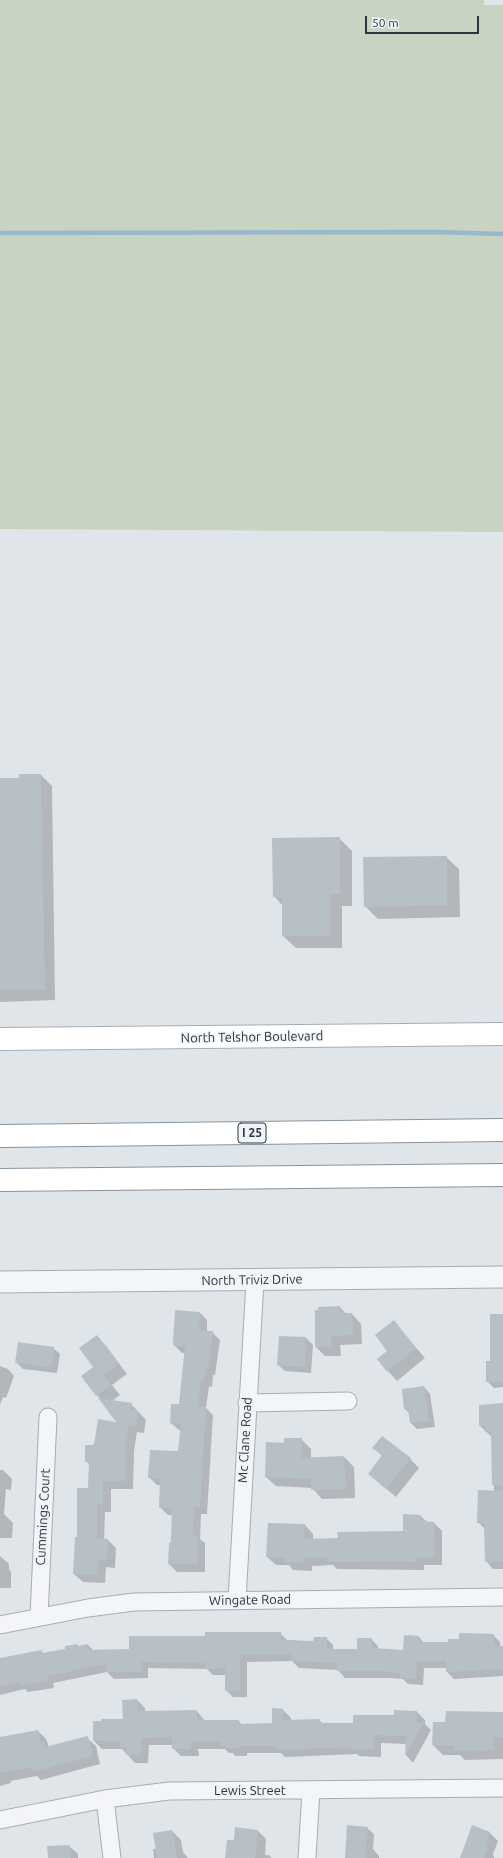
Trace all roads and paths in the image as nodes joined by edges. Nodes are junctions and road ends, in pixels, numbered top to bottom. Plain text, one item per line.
1 (503, 1034) edge
2 (0, 1039) edge
3 (503, 1130) edge
4 (0, 1136) edge
5 (503, 1175) edge
6 (0, 1180) edge
7 (503, 1277) edge
8 (255, 1281) junction
9 (0, 1282) edge
10 (348, 1400) dead end
11 (247, 1403) junction
12 (48, 1417) dead end
13 (503, 1596) edge
14 (237, 1600) junction
15 (39, 1617) junction
16 (0, 1625) edge
17 (503, 1788) edge
18 (311, 1790) junction
19 (105, 1799) junction
20 (0, 1820) edge
21 (112, 1858) edge
22 (307, 1858) edge

1 - 2 main road, North Telshor Boulevard
3 - 4 main road, I 25
5 - 6 main road
7 - 8 street, North Triviz Drive
8 - 9 street, North Triviz Drive
8 - 11 street, Mc Clane Road
10 - 11 street
11 - 14 street, Mc Clane Road
12 - 15 street, Cummings Court
13 - 14 street, Wingate Road
14 - 15 street, Wingate Road
15 - 16 street, Wingate Road
17 - 18 street, Lewis Street
18 - 19 street, Lewis Street
18 - 22 street
19 - 20 street, Lewis Street
19 - 21 street

